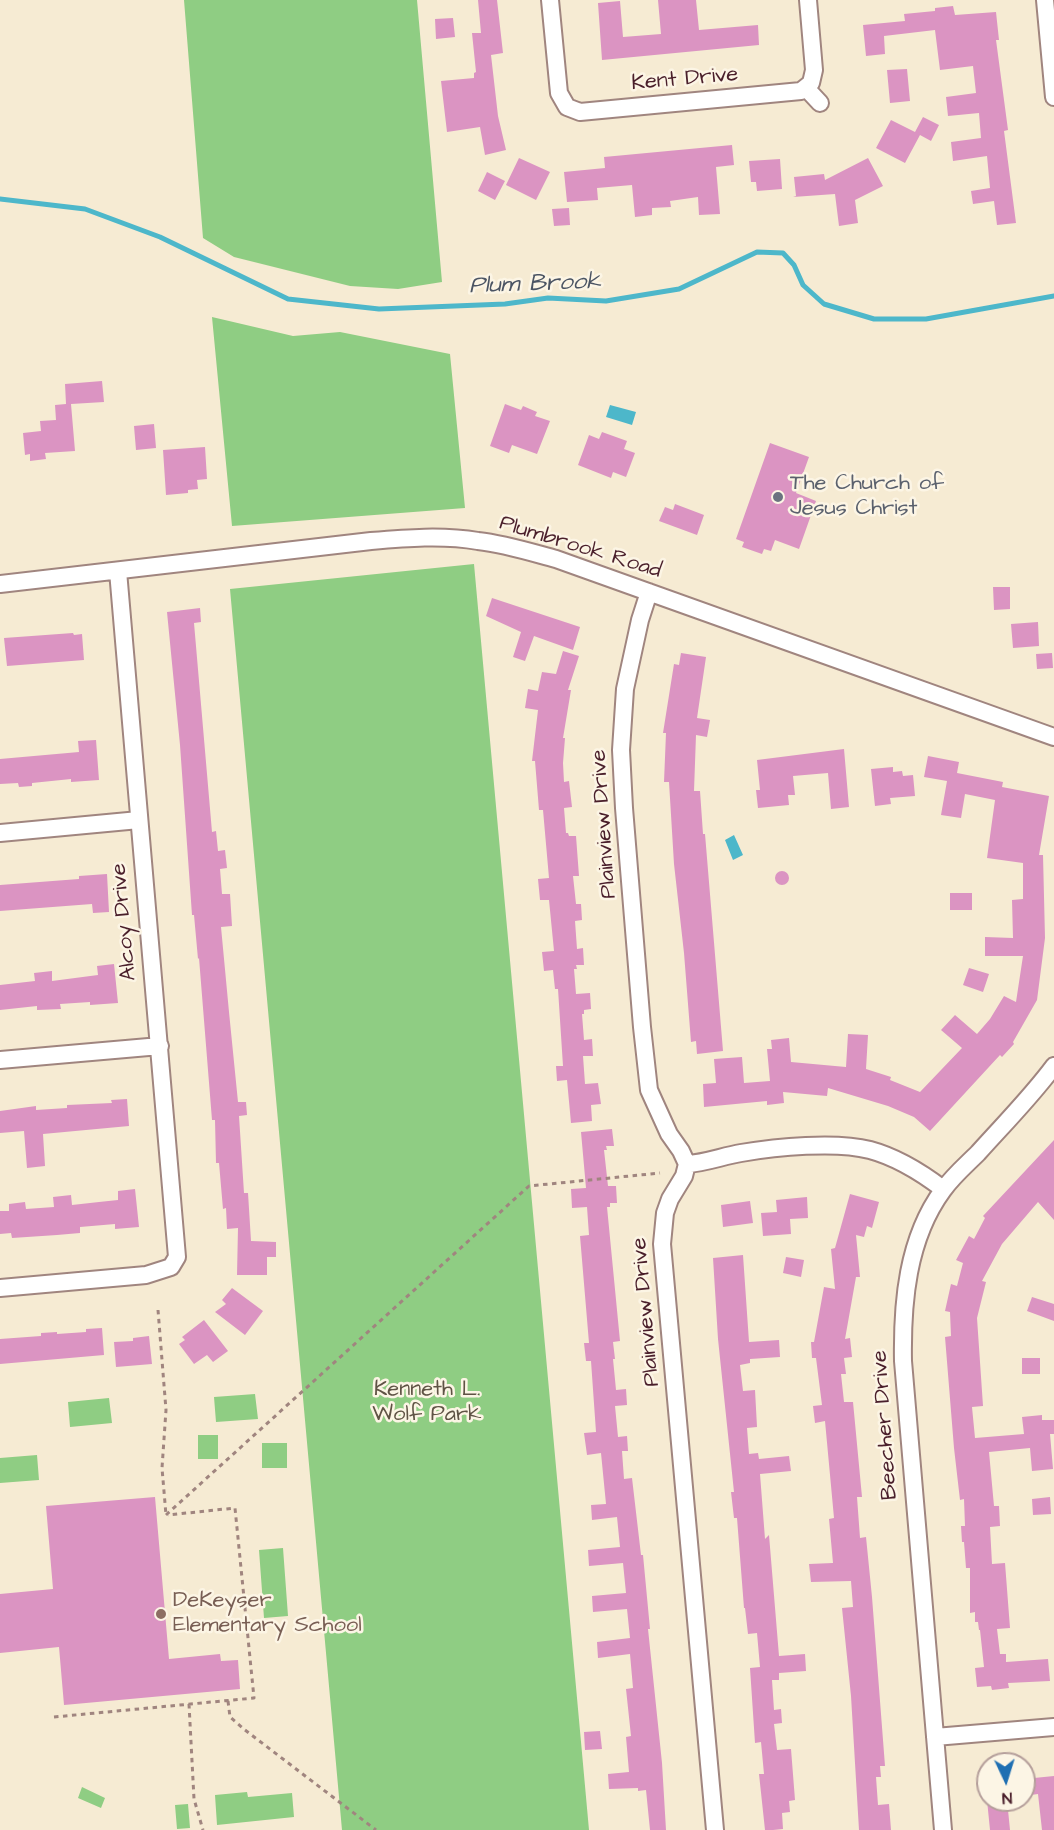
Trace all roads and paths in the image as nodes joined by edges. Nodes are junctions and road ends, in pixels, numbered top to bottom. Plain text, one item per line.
1 (550, 0) edge
2 (807, 0) edge
3 (1045, 0) edge
4 (806, 88) junction
5 (1054, 97) edge
6 (820, 103) dead end
7 (118, 571) junction
8 (0, 584) edge
9 (649, 592) junction
10 (1054, 737) edge
11 (139, 820) junction
12 (0, 833) edge
13 (160, 1046) junction
14 (0, 1060) edge
15 (1054, 1066) edge
16 (687, 1164) junction
17 (660, 1173) dead end
18 (943, 1189) junction
19 (0, 1288) edge
20 (158, 1310) dead end
21 (166, 1515) junction
22 (228, 1701) junction
23 (189, 1704) junction
24 (54, 1717) dead end
25 (1054, 1727) edge
26 (935, 1737) junction
27 (203, 1830) edge
28 (376, 1830) edge
29 (715, 1830) edge
30 (943, 1830) edge

1 - 4 street, Kent Drive
2 - 4 street
3 - 5 street
4 - 6 street
7 - 8 street, Plumbrook Road
7 - 9 street, Plumbrook Road
7 - 11 street, Alcoy Drive
9 - 10 street, Plumbrook Road
9 - 16 street, Plainview Drive
11 - 12 street
11 - 13 street, Alcoy Drive
13 - 14 street
13 - 19 street, Alcoy Drive
15 - 18 street, Beecher Drive
16 - 18 street
16 - 29 street, Plainview Drive
17 - 21 path
18 - 26 street, Beecher Drive
20 - 21 path
21 - 22 path
22 - 23 path
22 - 28 path
23 - 24 path
23 - 27 path
25 - 26 street
26 - 30 street, Beecher Drive

